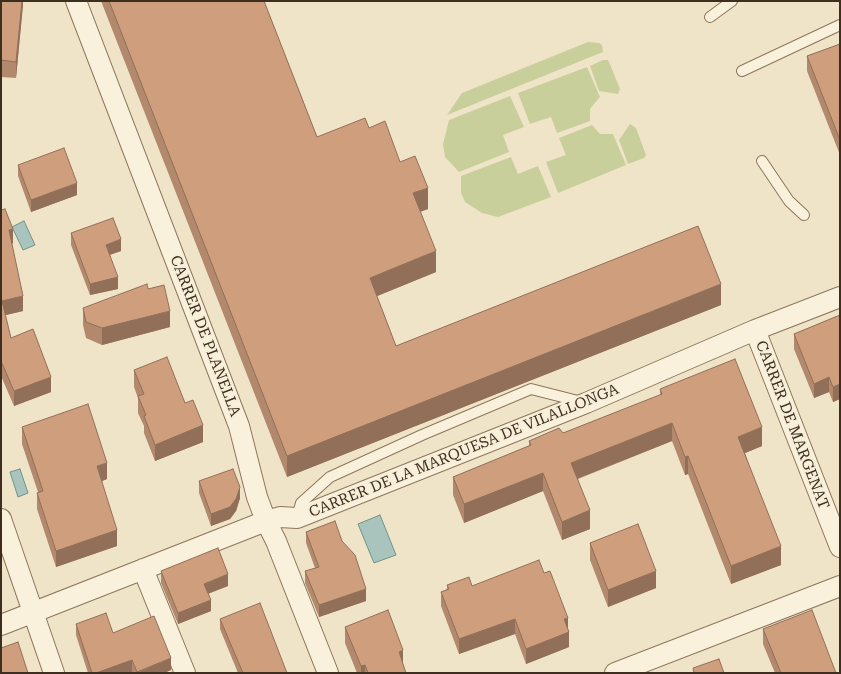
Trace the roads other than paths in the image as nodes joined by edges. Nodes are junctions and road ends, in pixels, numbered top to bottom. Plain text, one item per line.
1 (76, 1) edge
2 (732, 1) edge
3 (710, 17) dead end
4 (840, 25) edge
5 (742, 71) dead end
6 (762, 161) dead end
7 (804, 216) dead end
8 (840, 297) edge
9 (755, 330) junction
10 (586, 403) junction
11 (1, 518) edge
12 (297, 518) junction
13 (266, 521) junction
14 (840, 547) edge
15 (143, 569) junction
16 (840, 586) edge
17 (32, 611) junction
18 (1, 624) edge
19 (54, 673) edge
20 (185, 673) edge
21 (328, 673) edge
22 (615, 673) edge

1 - 13 street, CARRER DE PLANELLA
2 - 3 lane
4 - 5 lane
6 - 7 lane
8 - 9 street, CARRER DE LA MARQUESA DE VILALLONGA
9 - 10 street, CARRER DE LA MARQUESA DE VILALLONGA
9 - 14 street, CARRER DE MARGENAT
10 - 12 street, CARRER DE LA MARQUESA DE VILALLONGA
10 - 12 lane
11 - 17 street
12 - 13 street, CARRER DE LA MARQUESA DE VILALLONGA
13 - 15 street, CARRER DE LA MARQUESA DE VILALLONGA
13 - 21 street, CARRER DE PLANELLA
15 - 17 street, CARRER DE LA MARQUESA DE VILALLONGA
15 - 20 street
16 - 22 street
17 - 18 street, CARRER DE LA MARQUESA DE VILALLONGA
17 - 19 street

